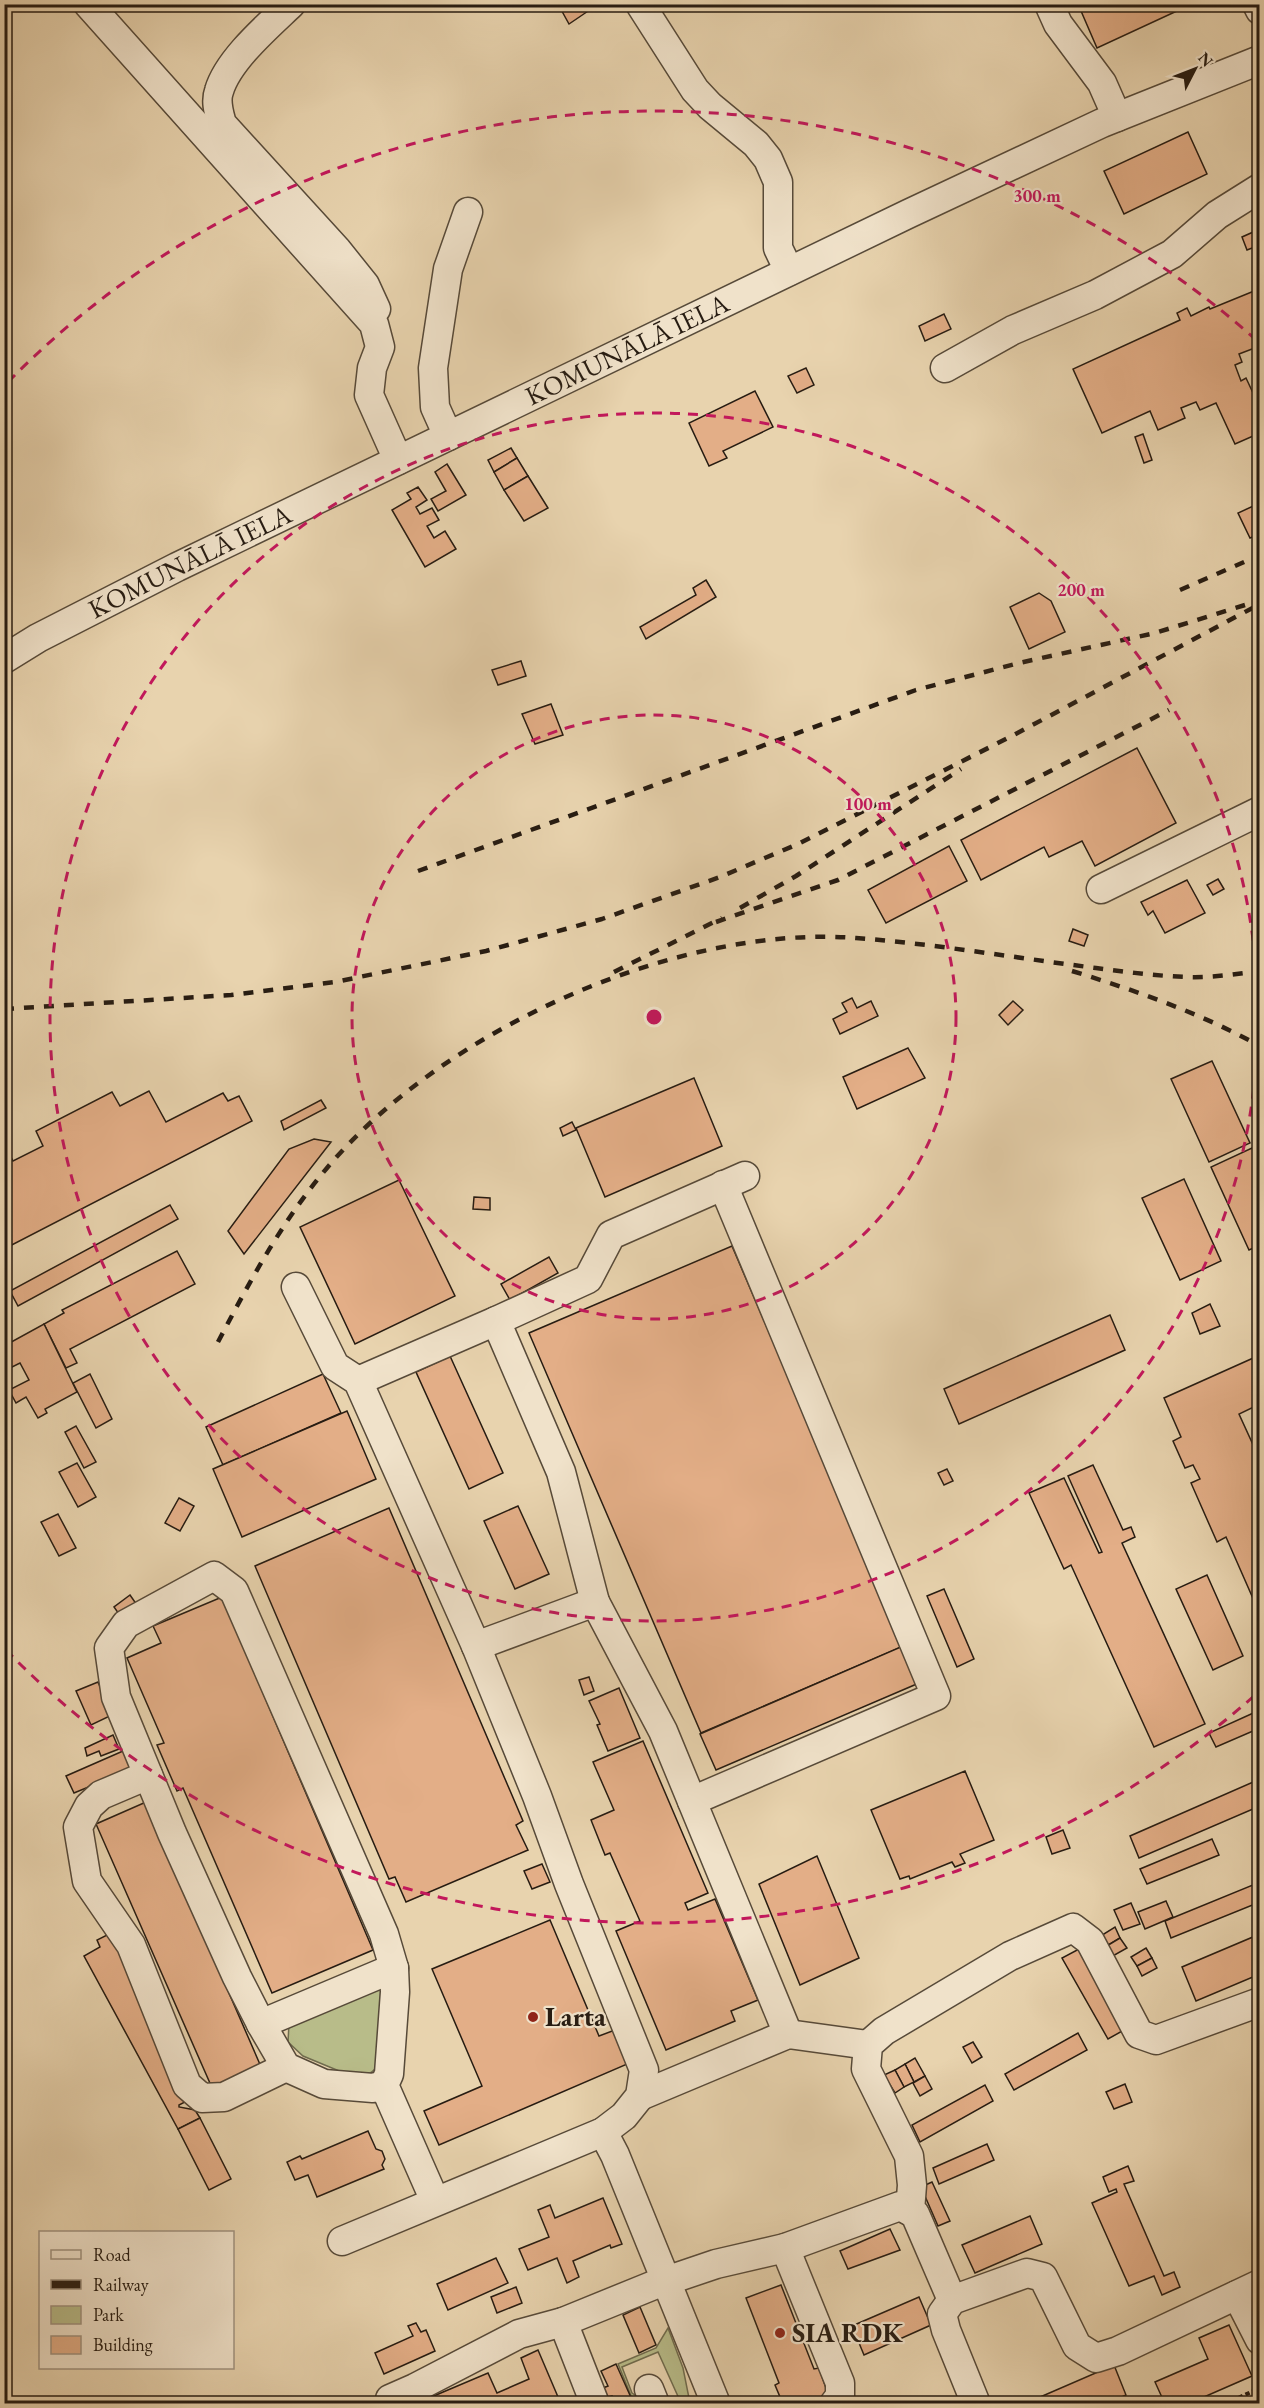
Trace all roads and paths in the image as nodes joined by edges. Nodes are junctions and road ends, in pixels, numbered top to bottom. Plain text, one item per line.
1 (88, 4) edge
2 (291, 4) edge
3 (640, 4) edge
4 (1049, 4) edge
5 (1257, 4) edge
6 (1260, 10) edge
7 (1260, 60) edge
8 (1117, 117) junction
9 (1260, 188) edge
10 (468, 212) dead end
11 (789, 271) junction
12 (374, 324) junction
13 (945, 368) dead end
14 (448, 436) junction
15 (398, 460) junction
16 (4, 659) edge
17 (1260, 811) edge
18 (1101, 889) dead end
19 (296, 1287) dead end
20 (496, 1321) junction
21 (358, 1381) junction
22 (595, 1602) junction
23 (476, 1646) junction
24 (148, 1775) junction
25 (692, 1801) junction
26 (394, 1968) junction
27 (1260, 2002) edge
28 (261, 2024) junction
29 (788, 2034) junction
30 (868, 2045) junction
31 (286, 2067) junction
32 (384, 2085) junction
33 (640, 2096) junction
34 (603, 2132) junction
35 (435, 2201) junction
36 (910, 2211) junction
37 (342, 2241) dead end
38 (785, 2248) junction
39 (666, 2282) junction
40 (1248, 2290) edge
41 (952, 2300) junction
42 (563, 2322) junction
43 (1260, 2340) edge
44 (1260, 2388) edge
45 (409, 2397) edge
46 (595, 2403) edge
47 (716, 2403) edge
48 (834, 2403) edge
49 (976, 2403) edge
50 (1225, 2403) edge

1 - 12 street
2 - 12 street
3 - 11 street
4 - 8 street
5 - 6 street
7 - 8 street, KOMUNĀLĀ IELA
8 - 11 street, KOMUNĀLĀ IELA
9 - 13 street
10 - 14 street
11 - 14 street, KOMUNĀLĀ IELA
12 - 15 street
14 - 15 street, KOMUNĀLĀ IELA
15 - 16 street, KOMUNĀLĀ IELA
17 - 18 street
19 - 21 street
20 - 21 street
20 - 22 street
20 - 25 street
21 - 23 street
22 - 23 street
22 - 25 street
23 - 33 street
24 - 26 street
24 - 28 street
24 - 31 street
25 - 29 street
26 - 28 street
26 - 32 street
27 - 30 street
28 - 31 street
29 - 30 street
29 - 33 street
30 - 36 street
31 - 32 street
32 - 35 street
33 - 34 street
34 - 35 street
34 - 39 street
35 - 37 street
36 - 38 street
36 - 41 street
38 - 39 street
38 - 48 street
39 - 42 street
39 - 47 street
40 - 41 street
40 - 43 street
41 - 49 street
42 - 45 street
42 - 46 street
44 - 50 path

